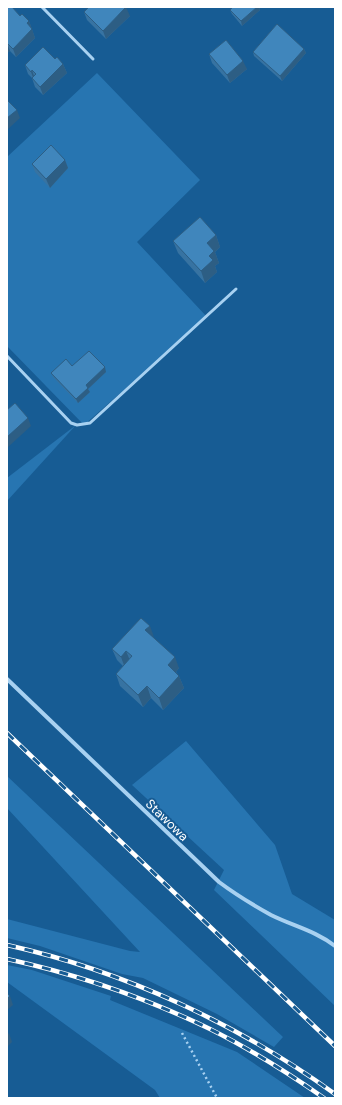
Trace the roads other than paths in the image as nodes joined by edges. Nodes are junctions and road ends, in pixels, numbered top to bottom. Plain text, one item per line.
1 (42, 7) edge
2 (92, 59) dead end
3 (236, 289) dead end
4 (7, 356) edge
5 (7, 679) edge
6 (335, 946) edge

1 - 2 lane
3 - 4 lane
5 - 6 street, Stawowa

